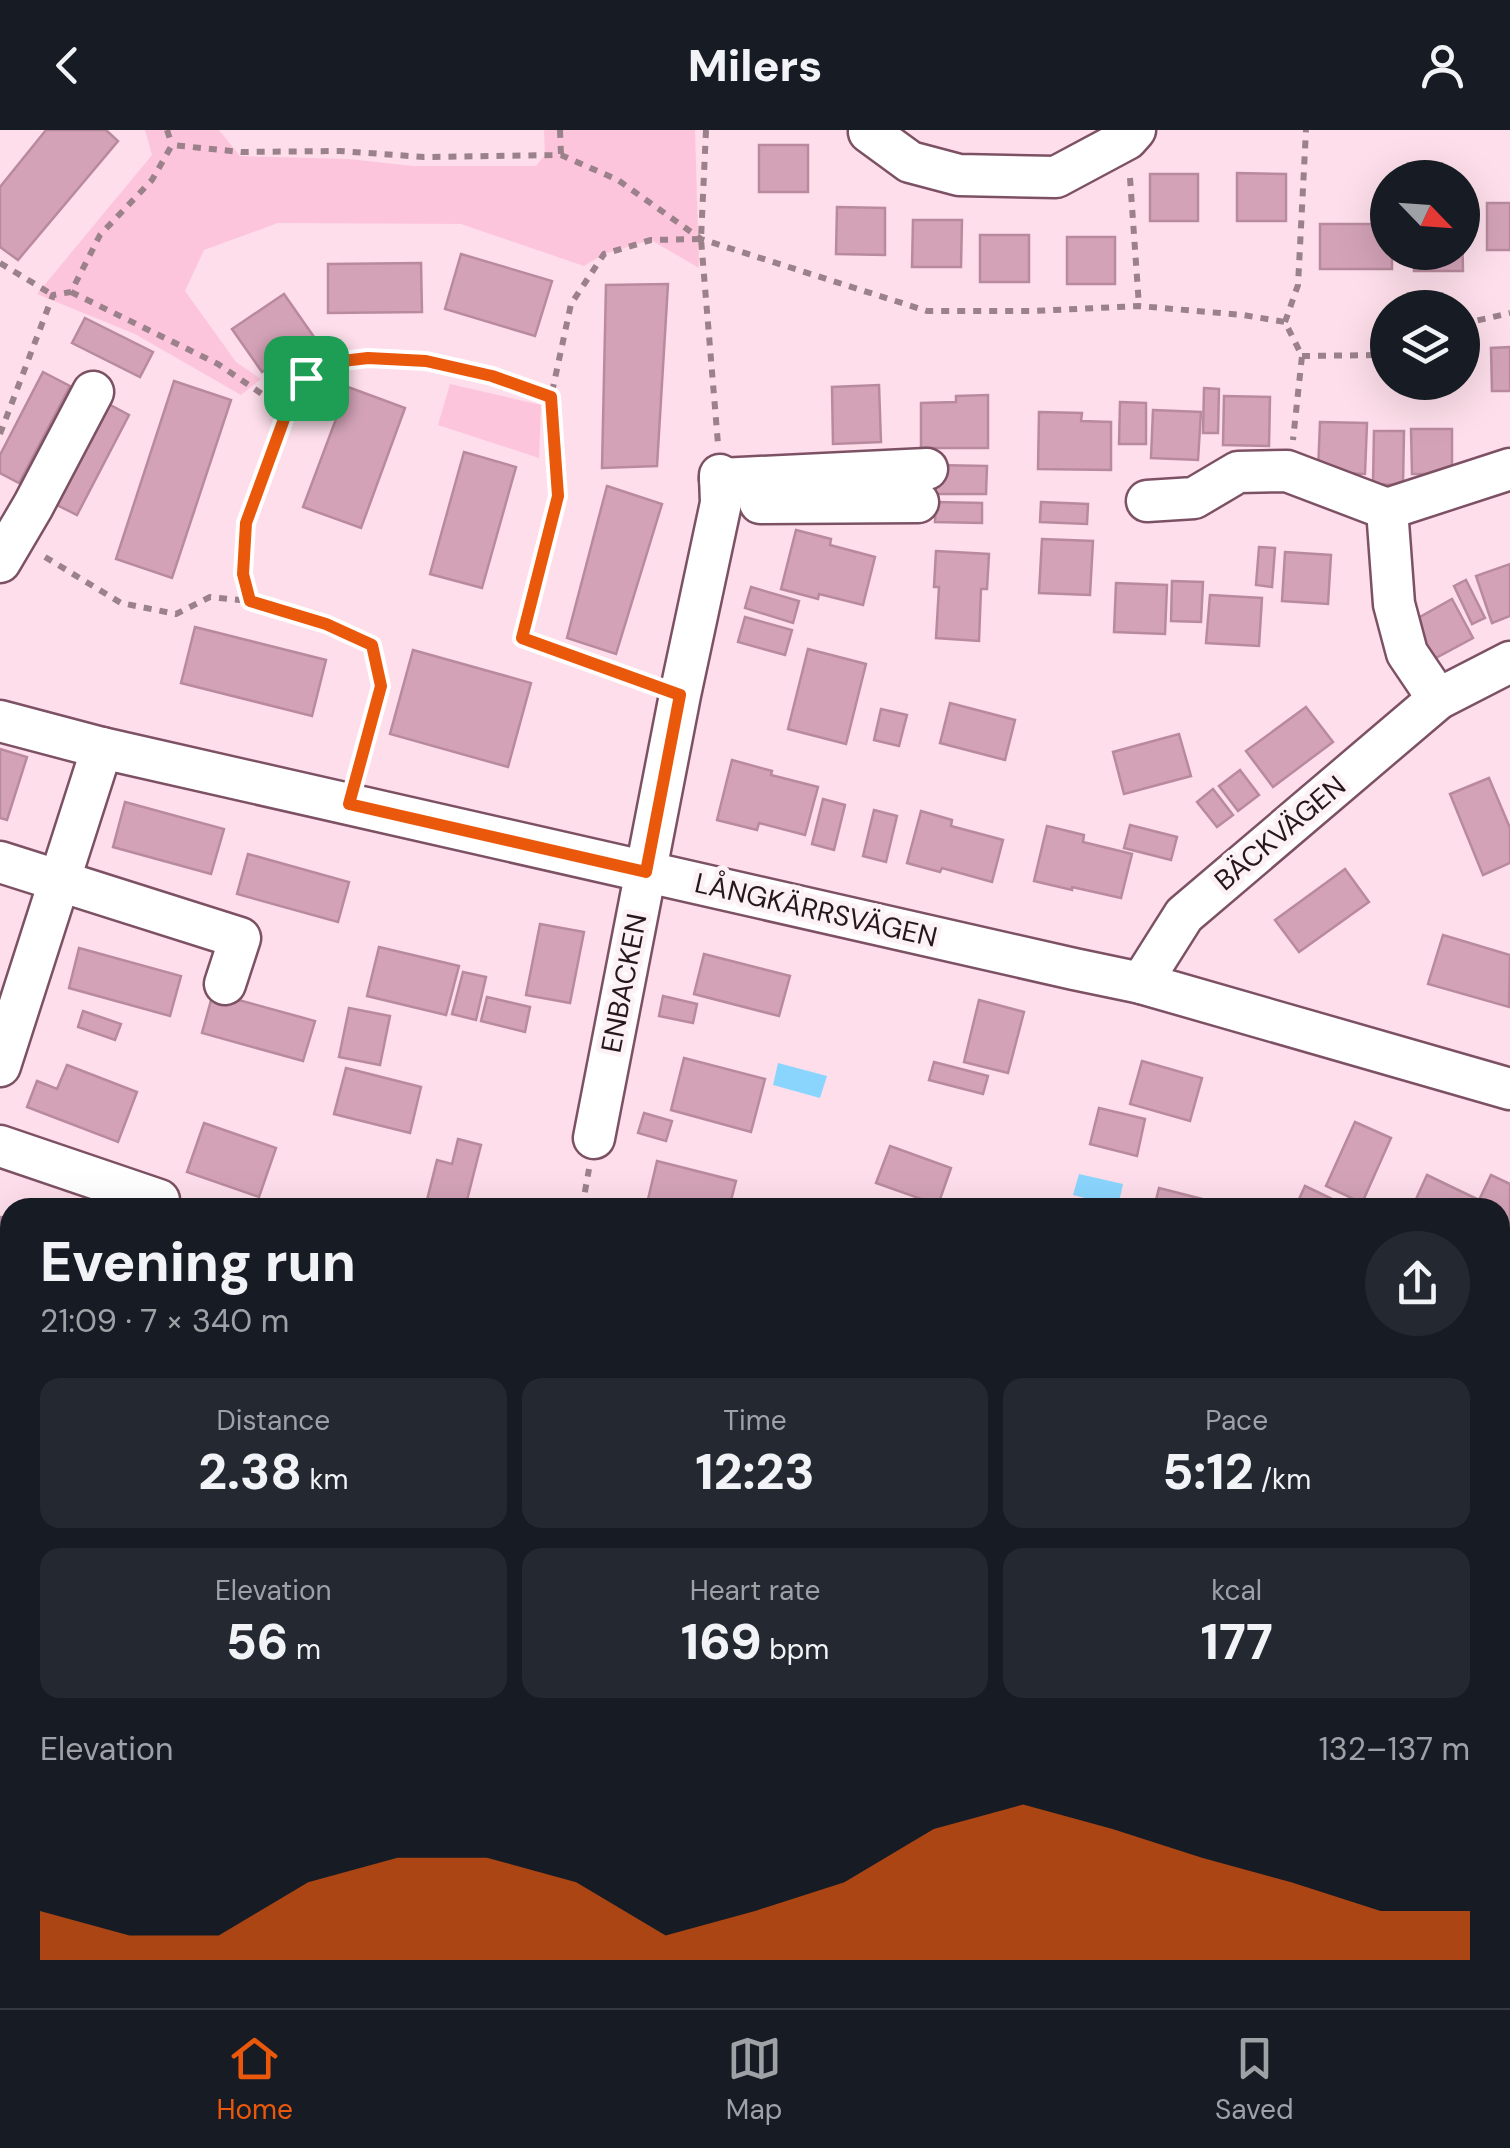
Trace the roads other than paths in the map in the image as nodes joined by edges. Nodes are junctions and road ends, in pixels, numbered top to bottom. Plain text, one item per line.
1 (869, 132) edge
2 (1131, 134) edge
3 (93, 392) dead end
4 (1510, 468) edge
5 (922, 486) dead end
6 (1148, 501) dead end
7 (1387, 509) junction
8 (7, 551) edge
9 (1510, 662) edge
10 (1438, 699) junction
11 (0, 720) edge
12 (102, 748) junction
13 (0, 862) edge
14 (646, 872) junction
15 (60, 880) junction
16 (1141, 983) junction
17 (225, 984) dead end
18 (0, 1066) edge
19 (1510, 1088) edge
20 (594, 1138) dead end
21 (0, 1146) edge
22 (153, 1198) edge

1 - 2 street
3 - 8 street
4 - 7 street
5 - 14 street, ENBACKEN
6 - 7 street
7 - 10 street
9 - 10 street, BÄCKVÄGEN
10 - 16 street, BÄCKVÄGEN
11 - 12 street, LÅNGKÄRRSVÄGEN
12 - 14 street, LÅNGKÄRRSVÄGEN
12 - 15 street
13 - 15 street
14 - 16 street, LÅNGKÄRRSVÄGEN
14 - 20 street, ENBACKEN
15 - 17 street
15 - 18 street
16 - 19 street, LÅNGKÄRRSVÄGEN
21 - 22 street

